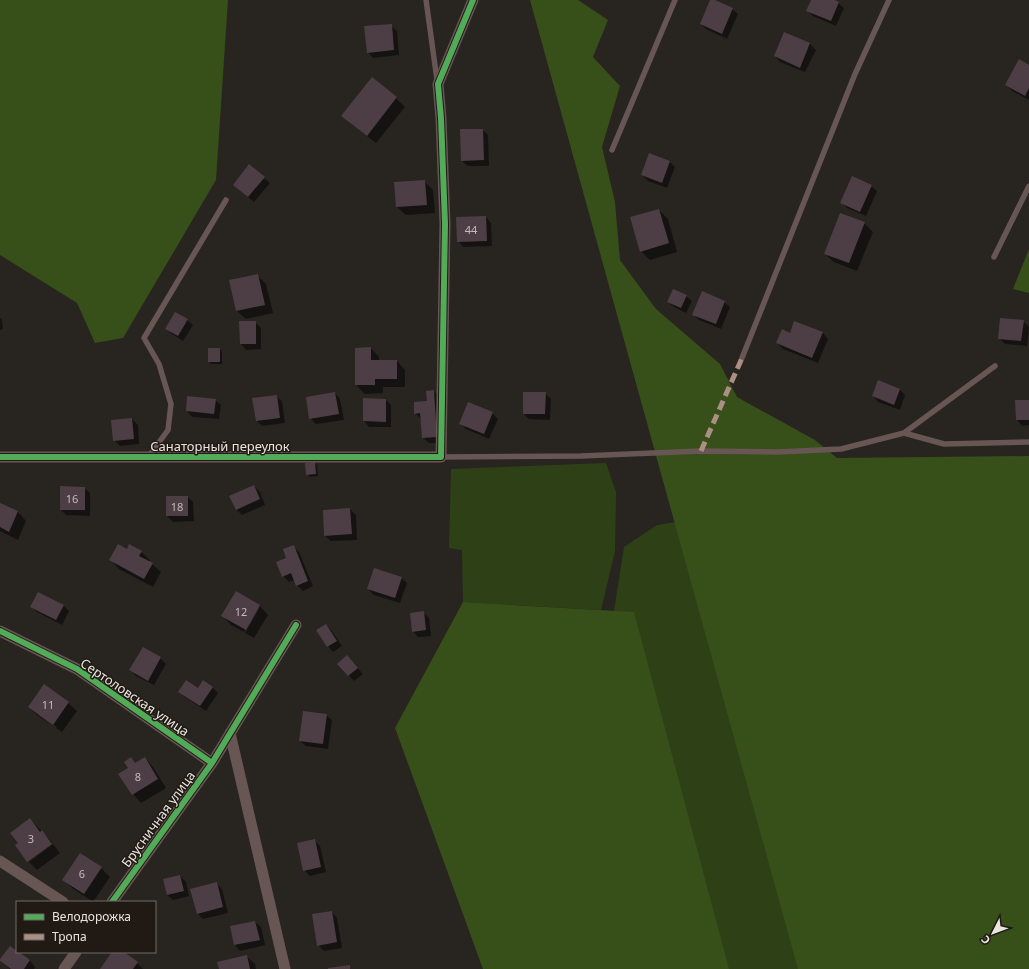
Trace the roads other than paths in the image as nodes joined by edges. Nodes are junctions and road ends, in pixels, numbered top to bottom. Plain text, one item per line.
1 (426, 0) edge
2 (473, 0) edge
3 (675, 0) edge
4 (889, 0) edge
5 (438, 84) junction
6 (612, 150) dead end
7 (1029, 186) edge
8 (226, 200) dead end
9 (994, 257) dead end
10 (742, 358) dead end
11 (995, 366) dead end
12 (904, 433) junction
13 (1029, 442) edge
14 (0, 457) edge
15 (148, 457) junction
16 (441, 457) junction
17 (296, 625) dead end
18 (0, 631) edge
19 (230, 733) junction
20 (212, 763) junction
21 (0, 861) edge
22 (62, 901) edge
23 (113, 901) edge
24 (75, 953) edge
25 (64, 969) edge
26 (285, 969) edge

1 - 5 lane
2 - 5 street
3 - 6 lane
4 - 10 lane
5 - 16 street
7 - 9 lane
8 - 15 lane
11 - 12 lane
12 - 13 lane
12 - 16 lane
14 - 15 street, Санаторный переулок
15 - 16 street, Санаторный переулок
17 - 19 street, Брусничная улица
18 - 20 street, Сертоловская улица
19 - 20 street, Брусничная улица
19 - 26 street
20 - 23 street, Брусничная улица
21 - 22 street
24 - 25 street

